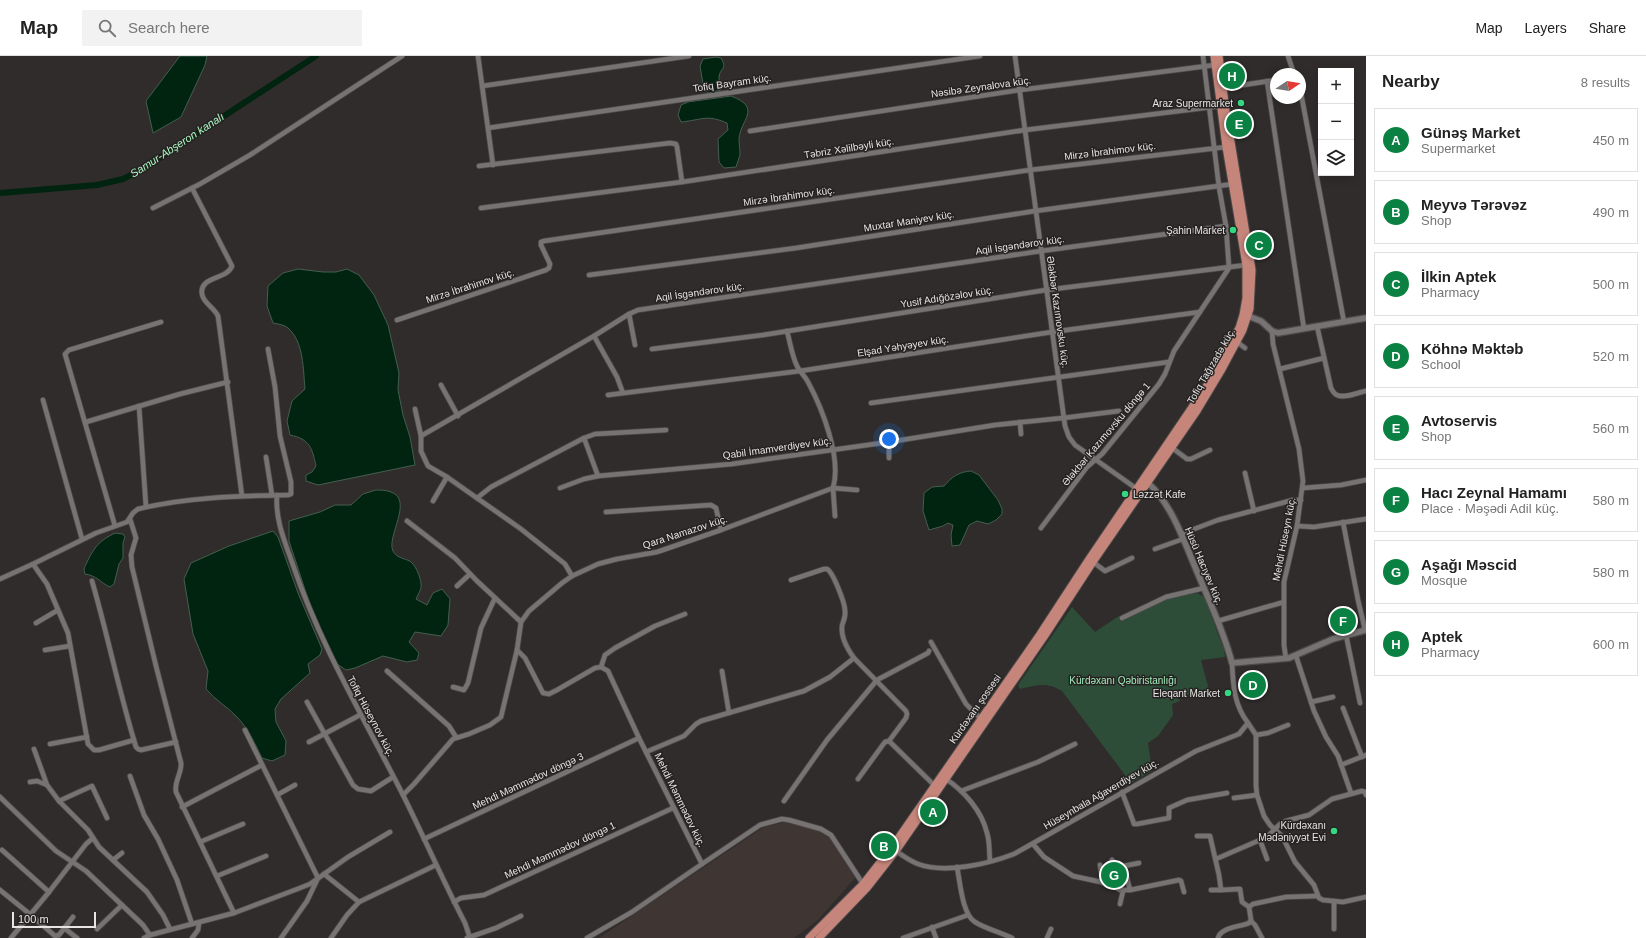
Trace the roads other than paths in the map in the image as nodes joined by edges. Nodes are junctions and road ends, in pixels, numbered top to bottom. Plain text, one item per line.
1 (402, 56) edge
2 (478, 56) edge
3 (689, 56) edge
4 (980, 56) edge
5 (1015, 56) edge
6 (1203, 56) edge
7 (1214, 56) edge
8 (1219, 56) edge
9 (1288, 56) edge
10 (1215, 65) junction
11 (1204, 66) junction
12 (1292, 68) edge
13 (1267, 81) junction
14 (1270, 81) edge
15 (482, 86) junction
16 (1223, 88) junction
17 (1020, 90) junction
18 (1303, 104) edge
19 (1220, 106) junction
20 (1209, 107) junction
21 (488, 128) junction
22 (1025, 130) junction
23 (750, 131) dead end
24 (1229, 147) junction
25 (1214, 148) junction
26 (493, 164) junction
27 (479, 166) dead end
28 (1030, 170) junction
29 (682, 182) junction
30 (1233, 184) junction
31 (1219, 187) junction
32 (192, 188) junction
33 (153, 208) dead end
34 (481, 208) dead end
35 (1035, 211) junction
36 (1226, 226) junction
37 (1041, 251) junction
38 (1246, 265) junction
39 (1229, 268) junction
40 (589, 275) dead end
41 (1046, 290) junction
42 (1200, 312) junction
43 (629, 314) junction
44 (1246, 316) junction
45 (1366, 318) edge
46 (397, 320) dead end
47 (161, 322) dead end
48 (1344, 322) junction
49 (1317, 326) junction
50 (1304, 329) junction
51 (787, 331) junction
52 (1272, 331) junction
53 (1052, 332) junction
54 (594, 336) junction
55 (1237, 342) junction
56 (635, 345) dead end
57 (1245, 348) dead end
58 (268, 349) dead end
59 (652, 349) dead end
60 (1324, 358) junction
61 (1169, 362) junction
62 (1280, 369) junction
63 (800, 371) junction
64 (1058, 377) junction
65 (228, 382) junction
66 (441, 385) dead end
67 (1366, 391) edge
68 (623, 393) junction
69 (608, 395) dead end
70 (43, 400) dead end
71 (871, 403) dead end
72 (139, 406) junction
73 (415, 409) dead end
74 (1119, 411) dead end
75 (458, 416) junction
76 (1063, 418) junction
77 (86, 422) junction
78 (1020, 422) junction
79 (666, 430) dead end
80 (1021, 434) dead end
81 (421, 436) junction
82 (584, 438) junction
83 (889, 442) junction
84 (1171, 446) junction
85 (834, 449) junction
86 (1210, 450) dead end
87 (266, 456) dead end
88 (889, 458) dead end
89 (1095, 460) junction
90 (1245, 474) dead end
91 (447, 476) junction
92 (598, 476) junction
93 (1366, 480) edge
94 (1146, 481) junction
95 (560, 488) dead end
96 (833, 488) junction
97 (1303, 488) junction
98 (1137, 489) junction
99 (857, 490) dead end
100 (274, 495) junction
101 (242, 496) junction
102 (477, 498) junction
103 (1301, 500) junction
104 (433, 501) dead end
105 (146, 507) junction
106 (1254, 511) junction
107 (606, 512) dead end
108 (836, 516) dead end
109 (130, 519) junction
110 (1366, 519) edge
111 (408, 520) dead end
112 (1343, 522) junction
113 (115, 526) junction
114 (1297, 526) junction
115 (1041, 528) dead end
116 (721, 530) junction
117 (1182, 537) junction
118 (82, 539) junction
119 (1155, 549) dead end
120 (1132, 558) dead end
121 (1093, 562) junction
122 (33, 564) junction
123 (470, 574) junction
124 (572, 576) junction
125 (0, 579) edge
126 (791, 580) dead end
127 (92, 581) dead end
128 (457, 586) dead end
129 (1204, 588) junction
130 (495, 598) junction
131 (1284, 602) junction
132 (58, 610) junction
133 (685, 614) dead end
134 (1122, 618) dead end
135 (1218, 621) junction
136 (521, 622) junction
137 (36, 623) dead end
138 (1366, 630) edge
139 (1042, 635) junction
140 (1346, 635) junction
141 (931, 642) dead end
142 (70, 646) junction
143 (44, 650) dead end
144 (517, 650) junction
145 (929, 651) dead end
146 (1296, 656) junction
147 (854, 658) junction
148 (1286, 659) junction
149 (1232, 663) junction
150 (602, 667) junction
151 (387, 671) dead end
152 (722, 671) dead end
153 (876, 680) junction
154 (453, 688) dead end
155 (1333, 697) dead end
156 (307, 702) dead end
157 (1311, 702) junction
158 (1360, 703) dead end
159 (1343, 708) dead end
160 (729, 713) junction
161 (360, 715) junction
162 (981, 719) junction
163 (1248, 723) junction
164 (1288, 725) dead end
165 (245, 730) dead end
166 (324, 734) junction
167 (1256, 735) junction
168 (456, 737) junction
169 (86, 738) junction
170 (639, 738) junction
171 (134, 740) junction
172 (889, 741) junction
173 (176, 742) junction
174 (308, 742) dead end
175 (50, 744) dead end
176 (1074, 744) dead end
177 (34, 749) dead end
178 (646, 752) junction
179 (1364, 756) edge
180 (262, 765) junction
181 (1341, 765) junction
182 (130, 776) dead end
183 (393, 777) junction
184 (858, 779) dead end
185 (946, 779) junction
186 (30, 782) dead end
187 (47, 785) junction
188 (934, 785) junction
189 (295, 786) dead end
190 (961, 791) junction
191 (1122, 792) junction
192 (1227, 793) dead end
193 (1351, 793) junction
194 (277, 795) junction
195 (402, 795) junction
196 (1257, 795) junction
197 (1366, 795) edge
198 (0, 798) edge
199 (1234, 798) dead end
200 (59, 801) junction
201 (784, 801) dead end
202 (182, 807) junction
203 (673, 808) junction
204 (107, 818) dead end
205 (243, 824) dead end
206 (1274, 828) junction
207 (390, 832) dead end
208 (1197, 836) dead end
209 (93, 838) junction
210 (424, 839) junction
211 (1260, 840) junction
212 (200, 842) junction
213 (1033, 844) junction
214 (894, 849) junction
215 (2, 850) dead end
216 (122, 853) dead end
217 (266, 856) dead end
218 (1216, 858) junction
219 (1267, 859) dead end
220 (113, 860) junction
221 (1112, 860) dead end
222 (990, 861) junction
223 (72, 862) junction
224 (1139, 863) dead end
225 (702, 864) junction
226 (436, 865) junction
227 (1100, 865) dead end
228 (1124, 866) junction
229 (958, 867) junction
230 (324, 874) junction
231 (217, 876) junction
232 (318, 878) junction
233 (1103, 883) junction
234 (863, 884) junction
235 (0, 890) edge
236 (1130, 890) junction
237 (1211, 890) dead end
238 (1221, 890) junction
239 (1123, 891) junction
240 (49, 892) junction
241 (1184, 892) dead end
242 (1318, 896) junction
243 (1364, 898) edge
244 (359, 902) junction
245 (454, 902) junction
246 (1334, 902) junction
247 (1120, 904) dead end
248 (1366, 904) edge
249 (122, 905) junction
250 (1249, 907) junction
251 (234, 913) junction
252 (31, 915) junction
253 (968, 915) junction
254 (521, 916) dead end
255 (73, 917) dead end
256 (1251, 922) junction
257 (199, 923) junction
258 (192, 924) junction
259 (932, 927) junction
260 (64, 928) junction
261 (97, 929) dead end
262 (170, 929) junction
263 (1051, 929) dead end
264 (1334, 929) dead end
265 (150, 935) junction
266 (11, 938) edge
267 (77, 938) edge
268 (144, 938) edge
269 (192, 938) edge
270 (281, 938) edge
271 (331, 938) edge
272 (469, 938) edge
273 (587, 938) edge
274 (809, 938) edge
275 (820, 938) edge
276 (903, 938) edge
277 (936, 938) edge
278 (1012, 938) edge
279 (1047, 938) edge
280 (1218, 938) edge
281 (1262, 938) edge

1 - 32 street
2 - 15 street
3 - 15 street
4 - 21 street, Tofiq Bayram küç.
5 - 17 street, Ələkbər Kazımovsku küç.
6 - 11 street
7 - 10 main road, Tofiq Tağızadə küç.
8 - 16 main road, Tofiq Tağızadə küç.
9 - 12 street
10 - 11 street, Nəsibə Zeynalova küç.
10 - 19 main road, Tofiq Tağızadə küç.
11 - 17 street, Nəsibə Zeynalova küç.
11 - 20 street
13 - 14 street
13 - 16 street
13 - 50 street
15 - 21 street
16 - 24 main road, Tofiq Tağızadə küç.
17 - 22 street, Ələkbər Kazımovsku küç.
17 - 23 street, Nəsibə Zeynalova küç.
18 - 48 street
19 - 20 street, Təbriz Xəlilbəyli küç.
19 - 24 main road, Tofiq Tağızadə küç.
20 - 22 street, Təbriz Xəlilbəyli küç.
20 - 25 street
21 - 26 street
22 - 28 street, Ələkbər Kazımovsku küç.
22 - 29 street, Təbriz Xəlilbəyli küç.
24 - 25 street, Mirzə İbrahimov küç.
24 - 30 main road, Tofiq Tağızadə küç.
24 - 44 main road, Tofiq Tağızadə küç.
25 - 28 street, Mirzə İbrahimov küç.
25 - 31 street
26 - 27 street
26 - 29 street
28 - 35 street, Ələkbər Kazımovsku küç.
28 - 46 street, Mirzə İbrahimov küç.
29 - 34 street, Təbriz Xəlilbəyli küç.
30 - 31 street, Muxtar Maniyev küç.
30 - 38 main road, Tofiq Tağızadə küç.
31 - 35 street, Muxtar Maniyev küç.
31 - 36 street
32 - 33 street
32 - 65 street
35 - 37 street, Ələkbər Kazımovsku küç.
35 - 40 street, Muxtar Maniyev küç.
36 - 37 street, Aqil İsgəndərov küç.
36 - 39 street
37 - 41 street, Ələkbər Kazımovsku küç.
37 - 43 street, Aqil İsgəndərov küç.
38 - 39 street, Yusif Adığözəlov küç.
38 - 44 main road, Tofiq Tağızadə küç.
39 - 41 street, Yusif Adığözəlov küç.
39 - 42 street, Ələkbər Kazımovsku döngə 1
41 - 51 street, Yusif Adığözəlov küç.
41 - 53 street, Ələkbər Kazımovsku küç.
42 - 53 street, Elşad Yəhyəyev küç.
42 - 61 street, Ələkbər Kazımovsku döngə 1
43 - 54 street, Aqil İsgəndərov küç.
43 - 56 street
44 - 52 street
44 - 55 main road, Tofiq Tağızadə küç.
44 - 94 main road, Tofiq Tağızadə küç.
45 - 48 street
47 - 77 street
48 - 49 street
49 - 50 street
49 - 60 street
50 - 52 street
51 - 59 street, Yusif Adığözəlov küç.
51 - 63 street
52 - 62 street, Mehdi Hüseyn küç.
53 - 63 street, Elşad Yəhyəyev küç.
53 - 64 street, Ələkbər Kazımovsku küç.
54 - 68 street
54 - 75 street, Aqil İsgəndərov küç.
55 - 57 street
55 - 84 main road, Tofiq Tağızadə küç.
58 - 100 street
60 - 62 street
60 - 67 street
61 - 64 street
61 - 89 street, Ələkbər Kazımovsku döngə 1
62 - 97 street, Mehdi Hüseyn küç.
63 - 68 street, Elşad Yəhyəyev küç.
63 - 85 street
64 - 71 street
64 - 76 street, Ələkbər Kazımovsku küç.
65 - 72 street
65 - 101 street
66 - 75 street
68 - 69 street, Elşad Yəhyəyev küç.
70 - 118 street
72 - 77 street
72 - 105 street
73 - 81 street
74 - 76 street, Qabil İmamverdiyev küç.
75 - 81 street, Aqil İsgəndərov küç.
76 - 78 street, Qabil İmamverdiyev küç.
76 - 89 street, Ələkbər Kazımovsku küç.
77 - 113 street
78 - 80 street
78 - 83 street, Qabil İmamverdiyev küç.
79 - 82 street
81 - 91 street
82 - 92 street
82 - 102 street
83 - 85 street, Qabil İmamverdiyev küç.
83 - 88 street
84 - 86 street
84 - 94 main road, Tofiq Tağızadə küç.
85 - 92 street, Qabil İmamverdiyev küç.
85 - 96 street
87 - 100 street, Tofiq Hüseynov küç.
89 - 98 street, Ələkbər Kazımovsku küç.
89 - 115 street, Ələkbər Kazımovsku döngə 1
90 - 106 street
91 - 102 street
91 - 104 street
92 - 95 street, Qabil İmamverdiyev küç.
93 - 97 street
94 - 98 main road, Kürdəxanı şossesi
94 - 117 street, Hüsü Hacıyev küç.
94 - 121 main road, Kürdəxanı şossesi
96 - 99 street
96 - 108 street
96 - 116 street, Qara Namazov küç.
97 - 103 street, Mehdi Hüseyn küç.
98 - 139 main road, Kürdəxanı şossesi
100 - 101 street
100 - 161 street, Tofiq Hüseynov küç.
101 - 105 street
102 - 124 street
103 - 106 street
103 - 114 street, Mehdi Hüseyn küç.
105 - 109 street
106 - 117 street
107 - 116 street
109 - 113 street
109 - 173 street
110 - 112 street
111 - 123 street
112 - 114 street
112 - 138 street
113 - 118 street
114 - 131 street, Mehdi Hüseyn küç.
116 - 124 street, Qara Namazov küç.
117 - 119 street
117 - 129 street, Hüsü Hacıyev küç.
118 - 122 street
120 - 121 street
121 - 139 main road, Kürdəxanı şossesi
122 - 125 street
122 - 132 street
123 - 128 street
123 - 130 street
124 - 136 street, Qara Namazov küç.
126 - 147 street
127 - 171 street
129 - 134 street
129 - 135 street, Hüsü Hacıyev küç.
130 - 136 street
130 - 154 street
131 - 135 street
131 - 148 street, Mehdi Hüseyn küç.
132 - 137 street
132 - 142 street
133 - 150 street
135 - 149 street, Hüsü Hacıyev küç.
136 - 144 street
138 - 140 street
139 - 162 main road, Kürdəxanı şossesi
139 - 185 main road, Kürdəxanı şossesi
140 - 146 street
140 - 158 street
141 - 162 street
142 - 143 street
142 - 169 street
144 - 150 street
144 - 168 street
145 - 153 street
146 - 148 street
146 - 157 street
147 - 153 street
147 - 160 street
148 - 149 street
149 - 163 street
150 - 170 street, Mehdi Məmmədov küç.
151 - 168 street
152 - 160 street
153 - 172 street
153 - 201 street
155 - 157 street
156 - 166 street
157 - 181 street
159 - 179 street
160 - 178 street
161 - 166 street
161 - 183 street, Tofiq Hüseynov küç.
162 - 188 main road, Kürdəxanı şossesi
163 - 167 street
163 - 191 street, Hüseynbala Ağaverdiyev küç.
164 - 167 street
165 - 180 street
166 - 174 street
166 - 183 street
167 - 196 street
168 - 195 street
169 - 171 street
169 - 175 street
170 - 178 street, Mehdi Məmmədov küç.
170 - 210 street, Mehdi Məmmədov döngə 3
171 - 173 street
172 - 184 street
172 - 188 street
173 - 202 street
176 - 190 street
177 - 187 street
178 - 203 street, Mehdi Məmmədov küç.
179 - 181 street
180 - 194 street
180 - 202 street
181 - 193 street
182 - 258 street
183 - 195 street, Tofiq Hüseynov küç.
185 - 190 street
185 - 214 main road, Kürdəxanı şossesi
186 - 187 street
187 - 200 street
188 - 214 main road, Kürdəxanı şossesi
189 - 194 street
190 - 222 street
191 - 192 street
191 - 213 street, Hüseynbala Ağaverdiyev küç.
193 - 197 street
193 - 206 street
194 - 232 street
195 - 210 street, Tofiq Hüseynov küç.
196 - 199 street
196 - 206 street
198 - 223 street
200 - 204 street
200 - 209 street
202 - 212 street
203 - 225 street, Mehdi Məmmədov küç.
203 - 245 street, Mehdi Məmmədov döngə 1
205 - 212 street
206 - 211 street
206 - 242 street
207 - 230 street
208 - 218 street
209 - 220 street
209 - 223 street
210 - 226 street, Tofiq Hüseynov küç.
211 - 218 street
211 - 219 street
212 - 231 street
213 - 222 street, Hüseynbala Ağaverdiyev küç.
213 - 233 street
214 - 229 street, Hüseynbala Ağaverdiyev küç.
214 - 234 main road, Kürdəxanı şossesi
214 - 275 main road, Kürdəxanı şossesi
215 - 240 street
216 - 220 street
217 - 231 street
218 - 238 street
220 - 262 street
221 - 228 street
222 - 229 street, Hüseynbala Ağaverdiyev küç.
223 - 240 street
223 - 249 street
224 - 228 street
225 - 234 street, Mehdi Məmmədov küç.
225 - 273 street
226 - 244 street
226 - 245 street, Tofiq Hüseynov küç.
227 - 233 street
228 - 236 street
229 - 253 street
230 - 232 street
230 - 244 street
231 - 251 street
232 - 251 street
232 - 270 street
233 - 239 street
234 - 274 main road, Kürdəxanı şossesi
235 - 252 street
236 - 239 street
236 - 241 street
237 - 238 street
238 - 250 street
239 - 247 street
240 - 252 street
242 - 246 street
242 - 250 street
243 - 246 street
243 - 248 street
244 - 271 street
245 - 272 street, Tofiq Hüseynov küç.
246 - 264 street
249 - 261 street
249 - 265 street
250 - 256 street
251 - 257 street
252 - 260 street
252 - 266 street
253 - 259 street
253 - 278 street
254 - 272 street
255 - 260 street
256 - 280 street
256 - 281 street
257 - 258 street
257 - 269 street
258 - 262 street
259 - 276 street
259 - 277 street
260 - 267 street
262 - 265 street
263 - 279 street
265 - 268 street

